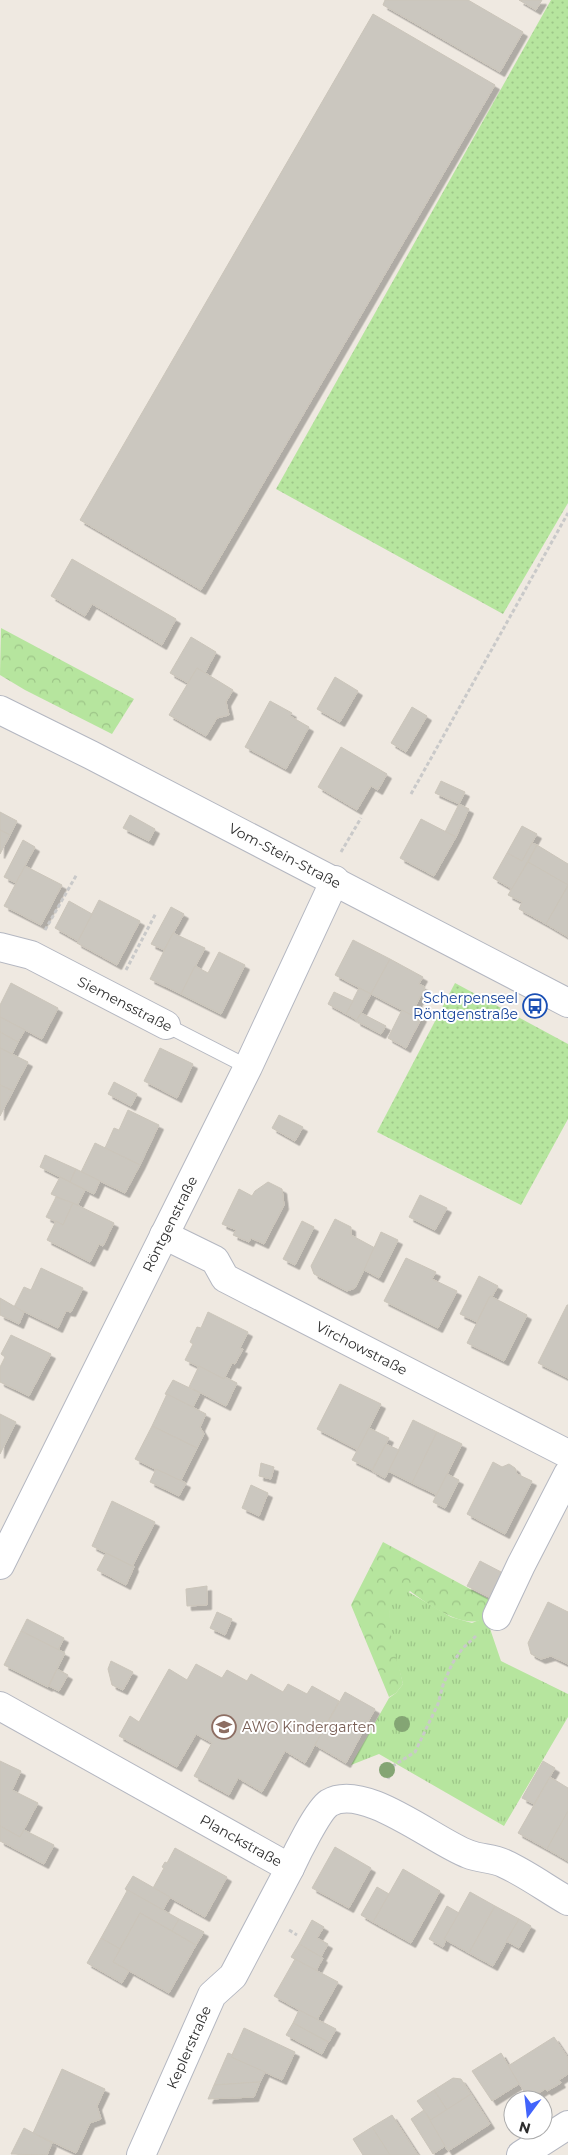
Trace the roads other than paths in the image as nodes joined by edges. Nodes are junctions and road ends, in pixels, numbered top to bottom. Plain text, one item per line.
1 (0, 710) edge
2 (331, 879) junction
3 (0, 947) edge
4 (568, 1003) edge
5 (166, 1025) joint
6 (248, 1067) junction
7 (164, 1235) junction
8 (568, 1454) edge
9 (568, 1474) edge
10 (0, 1565) edge
11 (497, 1616) road end
12 (0, 1706) edge
13 (290, 1868) junction
14 (568, 1901) edge
15 (568, 2125) edge
16 (141, 2155) edge
17 (521, 2155) edge

1 - 2 street, Vom-Stein-Straße
2 - 4 street, Vom-Stein-Straße
2 - 6 street, Röntgenstraße
3 - 5 street, Siemensstraße
5 - 6 lane, Siemensstraße
6 - 7 street, Röntgenstraße
7 - 8 street, Virchowstraße
7 - 10 street, Röntgenstraße
9 - 11 street
12 - 13 street, Planckstraße
13 - 14 street, Planckstraße
13 - 16 street, Keplerstraße
15 - 17 street

